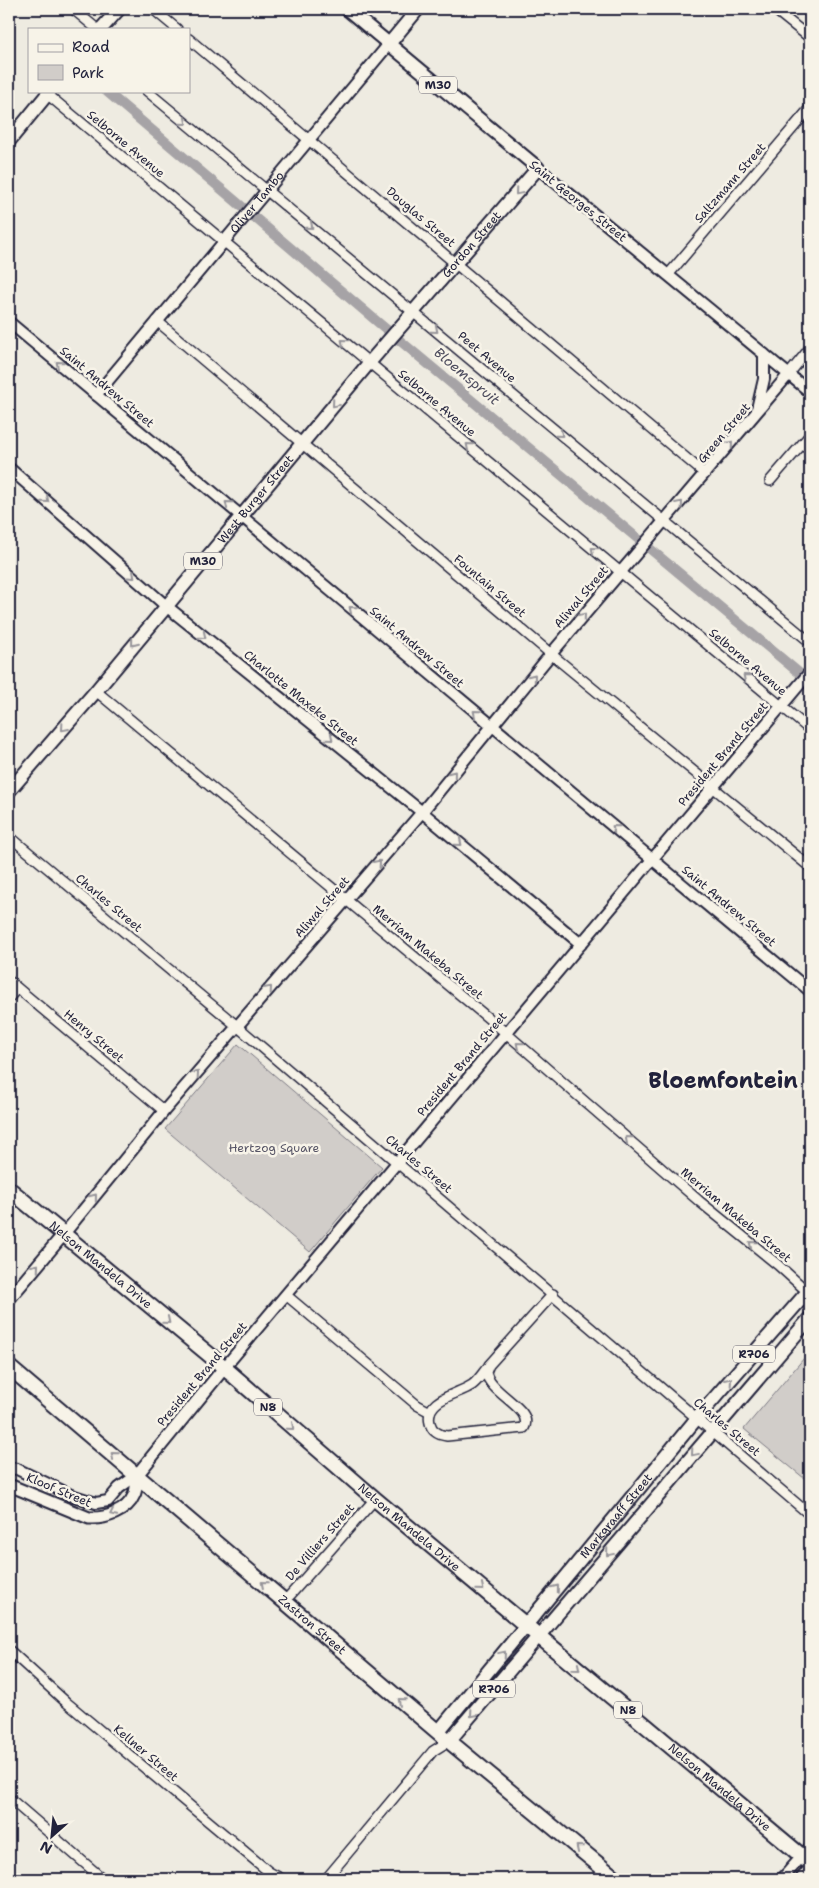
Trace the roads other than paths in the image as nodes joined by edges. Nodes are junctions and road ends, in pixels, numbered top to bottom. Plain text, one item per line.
1 (73, 9) edge
2 (119, 9) edge
3 (153, 9) edge
4 (347, 9) edge
5 (418, 9) edge
6 (774, 9) edge
7 (96, 28) edge
8 (102, 28) edge
9 (176, 28) edge
10 (810, 38) edge
11 (190, 40) edge
12 (389, 44) junction
13 (148, 92) edge
14 (48, 93) edge
15 (810, 108) edge
16 (310, 140) junction
17 (9, 141) edge
18 (538, 168) junction
19 (264, 194) junction
20 (223, 242) junction
21 (456, 263) junction
22 (668, 274) junction
23 (410, 317) junction
24 (157, 321) junction
25 (9, 322) edge
26 (810, 348) edge
27 (764, 354) junction
28 (374, 358) junction
29 (789, 374) junction
30 (810, 392) edge
31 (96, 395) junction
32 (756, 415) junction
33 (810, 435) edge
34 (302, 443) junction
35 (9, 468) edge
36 (705, 474) junction
37 (770, 482) dead end
38 (242, 516) junction
39 (665, 521) junction
40 (655, 532) joint
41 (620, 572) junction
42 (165, 605) junction
43 (810, 642) edge
44 (551, 654) junction
45 (810, 672) edge
46 (96, 691) junction
47 (782, 706) junction
48 (492, 727) junction
49 (810, 730) edge
50 (714, 786) junction
51 (9, 791) edge
52 (422, 812) junction
53 (9, 836) edge
54 (653, 858) junction
55 (810, 867) edge
56 (346, 900) junction
57 (581, 944) junction
58 (9, 981) edge
59 (17, 988) junction
60 (810, 991) edge
61 (9, 998) edge
62 (237, 1026) junction
63 (506, 1033) junction
64 (164, 1111) junction
65 (396, 1162) junction
66 (9, 1189) edge
67 (64, 1235) junction
68 (810, 1292) edge
69 (553, 1294) junction
70 (286, 1295) junction
71 (9, 1300) edge
72 (810, 1318) edge
73 (9, 1367) edge
74 (224, 1368) junction
75 (487, 1368) junction
76 (430, 1412) junction
77 (697, 1418) junction
78 (713, 1432) junction
79 (9, 1468) edge
80 (137, 1475) junction
81 (9, 1485) edge
82 (375, 1499) junction
83 (810, 1515) edge
84 (285, 1601) junction
85 (526, 1626) junction
86 (539, 1637) junction
87 (9, 1650) edge
88 (438, 1732) junction
89 (449, 1741) junction
90 (433, 1751) junction
91 (9, 1798) edge
92 (808, 1859) edge
93 (270, 1876) edge
94 (103, 1879) edge
95 (282, 1879) edge
96 (326, 1879) edge
97 (616, 1879) edge
98 (782, 1879) edge
99 (801, 1879) edge

1 - 7 street
2 - 8 main road
3 - 9 street
4 - 12 main road, Saint Georges Street / M30
5 - 12 main road, Oliver Tambo
6 - 10 street
11 - 16 street, Douglas Street
12 - 16 street, Oliver Tambo
12 - 18 main road, Saint Georges Street / M30
13 -> 19 street, Peet Avenue
14 - 17 main road
14 - 20 street, Selborne Avenue
15 - 22 street, Saltzmann Street
16 - 19 street, Oliver Tambo
16 - 21 street, Douglas Street
18 -> 21 main road, Gordon Street / M30
18 - 22 street, Saint Georges Street
19 - 20 street, Oliver Tambo
19 -> 23 street, Peet Avenue
20 - 24 street, Oliver Tambo
28 -> 20 street, Selborne Avenue
21 - 23 main road, Gordon Street / M30
21 - 36 street, Douglas Street
22 - 27 street, Saint Georges Street
23 - 28 main road, West Burger Street / M30
23 -> 39 street, Peet Avenue
24 - 31 street, Oliver Tambo
24 - 34 street, Fountain Street
31 -> 25 street, Saint Andrew Street
26 - 29 street, Green Street
27 - 29 street, Saint Georges Street
27 - 32 street
28 -> 34 main road, West Burger Street / M30
41 -> 28 street, Selborne Avenue
29 - 30 street, Saint Georges Street
29 - 32 street, Green Street
38 -> 31 street, Saint Andrew Street
36 -> 32 street, Green Street
33 - 37 street
34 - 38 main road, West Burger Street / M30
34 - 44 street, Fountain Street
35 -> 42 street, Charlotte Maxeke Street
39 -> 36 street, Green Street
38 - 42 main road, West Burger Street / M30
48 -> 38 street, Saint Andrew Street
39 - 40 street, Green Street
39 - 43 street, Peet Avenue
40 - 41 street, Aliwal Street
44 -> 41 street, Aliwal Street
47 -> 41 street, Selborne Avenue
42 -> 46 main road, West Burger Street / M30
42 -> 52 street, Charlotte Maxeke Street
48 -> 44 street, Aliwal Street
44 - 50 street, Fountain Street
45 - 47 street, President Brand Street
46 -> 51 main road, West Burger Street / M30
46 - 56 street, Merriam Makeba Street
47 - 49 street, Selborne Avenue
47 - 50 street, President Brand Street
52 -> 48 street, Aliwal Street
54 -> 48 street, Saint Andrew Street
50 - 54 street, President Brand Street
50 - 55 street, Fountain Street
56 -> 52 street, Aliwal Street
52 -> 57 street, Charlotte Maxeke Street
53 - 62 street, Charles Street
54 - 57 street, President Brand Street
54 - 60 street, Saint Andrew Street
62 -> 56 street, Aliwal Street
56 - 63 street, Merriam Makeba Street
57 - 63 street, President Brand Street
58 - 59 street, Henry Street
59 - 61 street
59 - 64 street, Henry Street
64 -> 62 street, Aliwal Street
62 - 65 street, Charles Street
63 - 65 street, President Brand Street
68 -> 63 street, Merriam Makeba Street
67 -> 64 street, Aliwal Street
65 - 69 street, Charles Street
65 - 70 street, President Brand Street
66 - 67 highway, Nelson Mandela Drive / N8
71 -> 67 main road, Aliwal Street
67 -> 74 highway, Nelson Mandela Drive / N8
77 -> 68 main road, Markgraaff Street / R706
69 - 75 street
69 - 77 street, Charles Street
70 - 74 street, President Brand Street
70 - 76 street
72 - 78 main road, Markgraaff Street / R706
80 -> 73 highway, Zastron Street
74 - 80 main road, President Brand Street
74 -> 82 highway, Nelson Mandela Drive / N8
75 - 76 street
75 - 76 street
77 - 78 street, Charles Street
85 -> 77 main road, Markgraaff Street / R706
78 - 83 street, Charles Street
78 -> 86 main road, Markgraaff Street / R706
79 - 80 street, Kloof Street
80 -> 81 main road, Kloof Street
84 -> 80 highway, Zastron Street
82 - 84 street, De Villiers Street
82 -> 85 highway, Nelson Mandela Drive / N8
88 -> 84 highway, Zastron Street
85 - 86 highway, Nelson Mandela Drive / N8
88 -> 85 main road, Markgraaff Street / R706
86 -> 89 main road, Markgraaff Street / R706
86 -> 92 highway, Nelson Mandela Drive / N8
87 - 93 street, Kellner Street
88 - 89 highway, Zastron Street
88 - 90 street, Markgraaff Street
89 - 90 street, Markgraaff Street
97 -> 89 highway, Zastron Street
90 - 96 street, Markgraaff Street
91 - 94 street
92 - 98 street
92 - 99 street
93 - 95 street, Kellner Street

